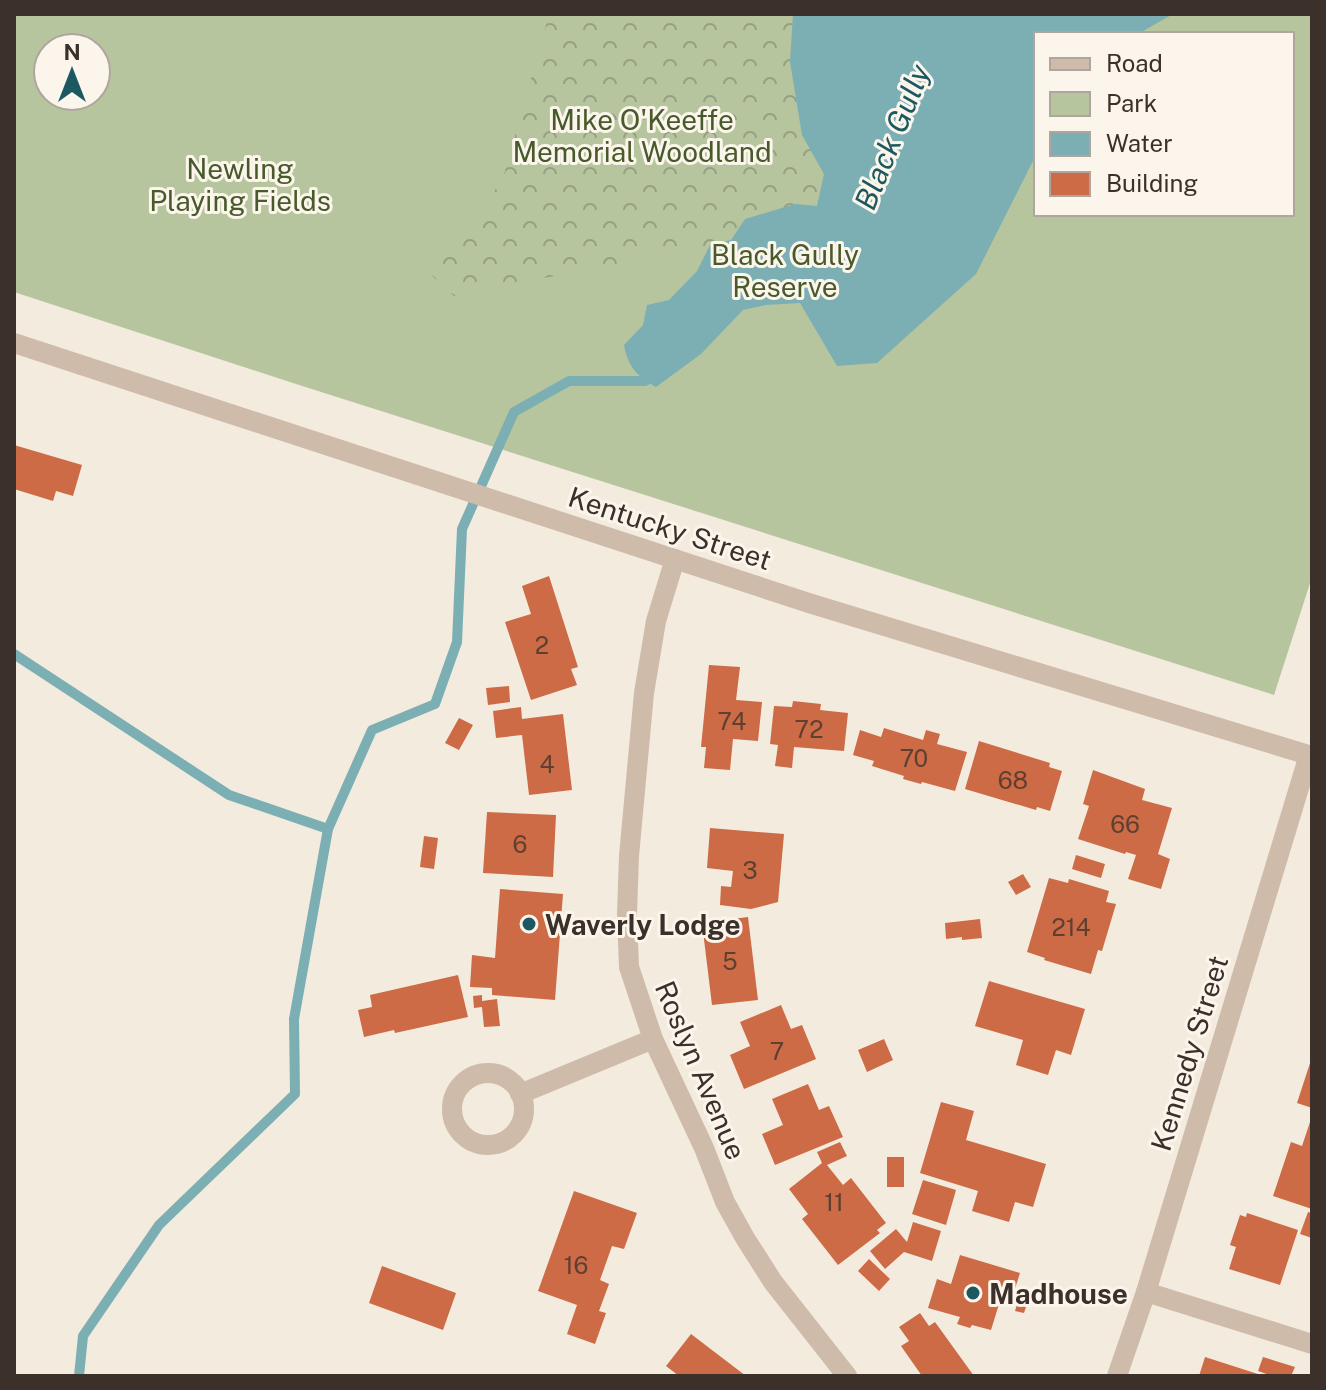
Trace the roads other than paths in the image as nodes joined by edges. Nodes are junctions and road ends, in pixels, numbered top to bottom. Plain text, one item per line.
1 (14, 343) edge
2 (675, 559) junction
3 (1311, 752) edge
4 (653, 1039) junction
5 (520, 1094) dead end
6 (1146, 1292) junction
7 (1312, 1344) edge
8 (847, 1376) edge
9 (1117, 1376) edge

1 - 2 street, Kentucky Street
2 - 3 street, Kentucky Street
2 - 4 street, Roslyn Avenue
3 - 6 street, Kennedy Street
4 - 5 street
4 - 8 street, Roslyn Avenue
6 - 7 street
6 - 9 street, Kennedy Street

